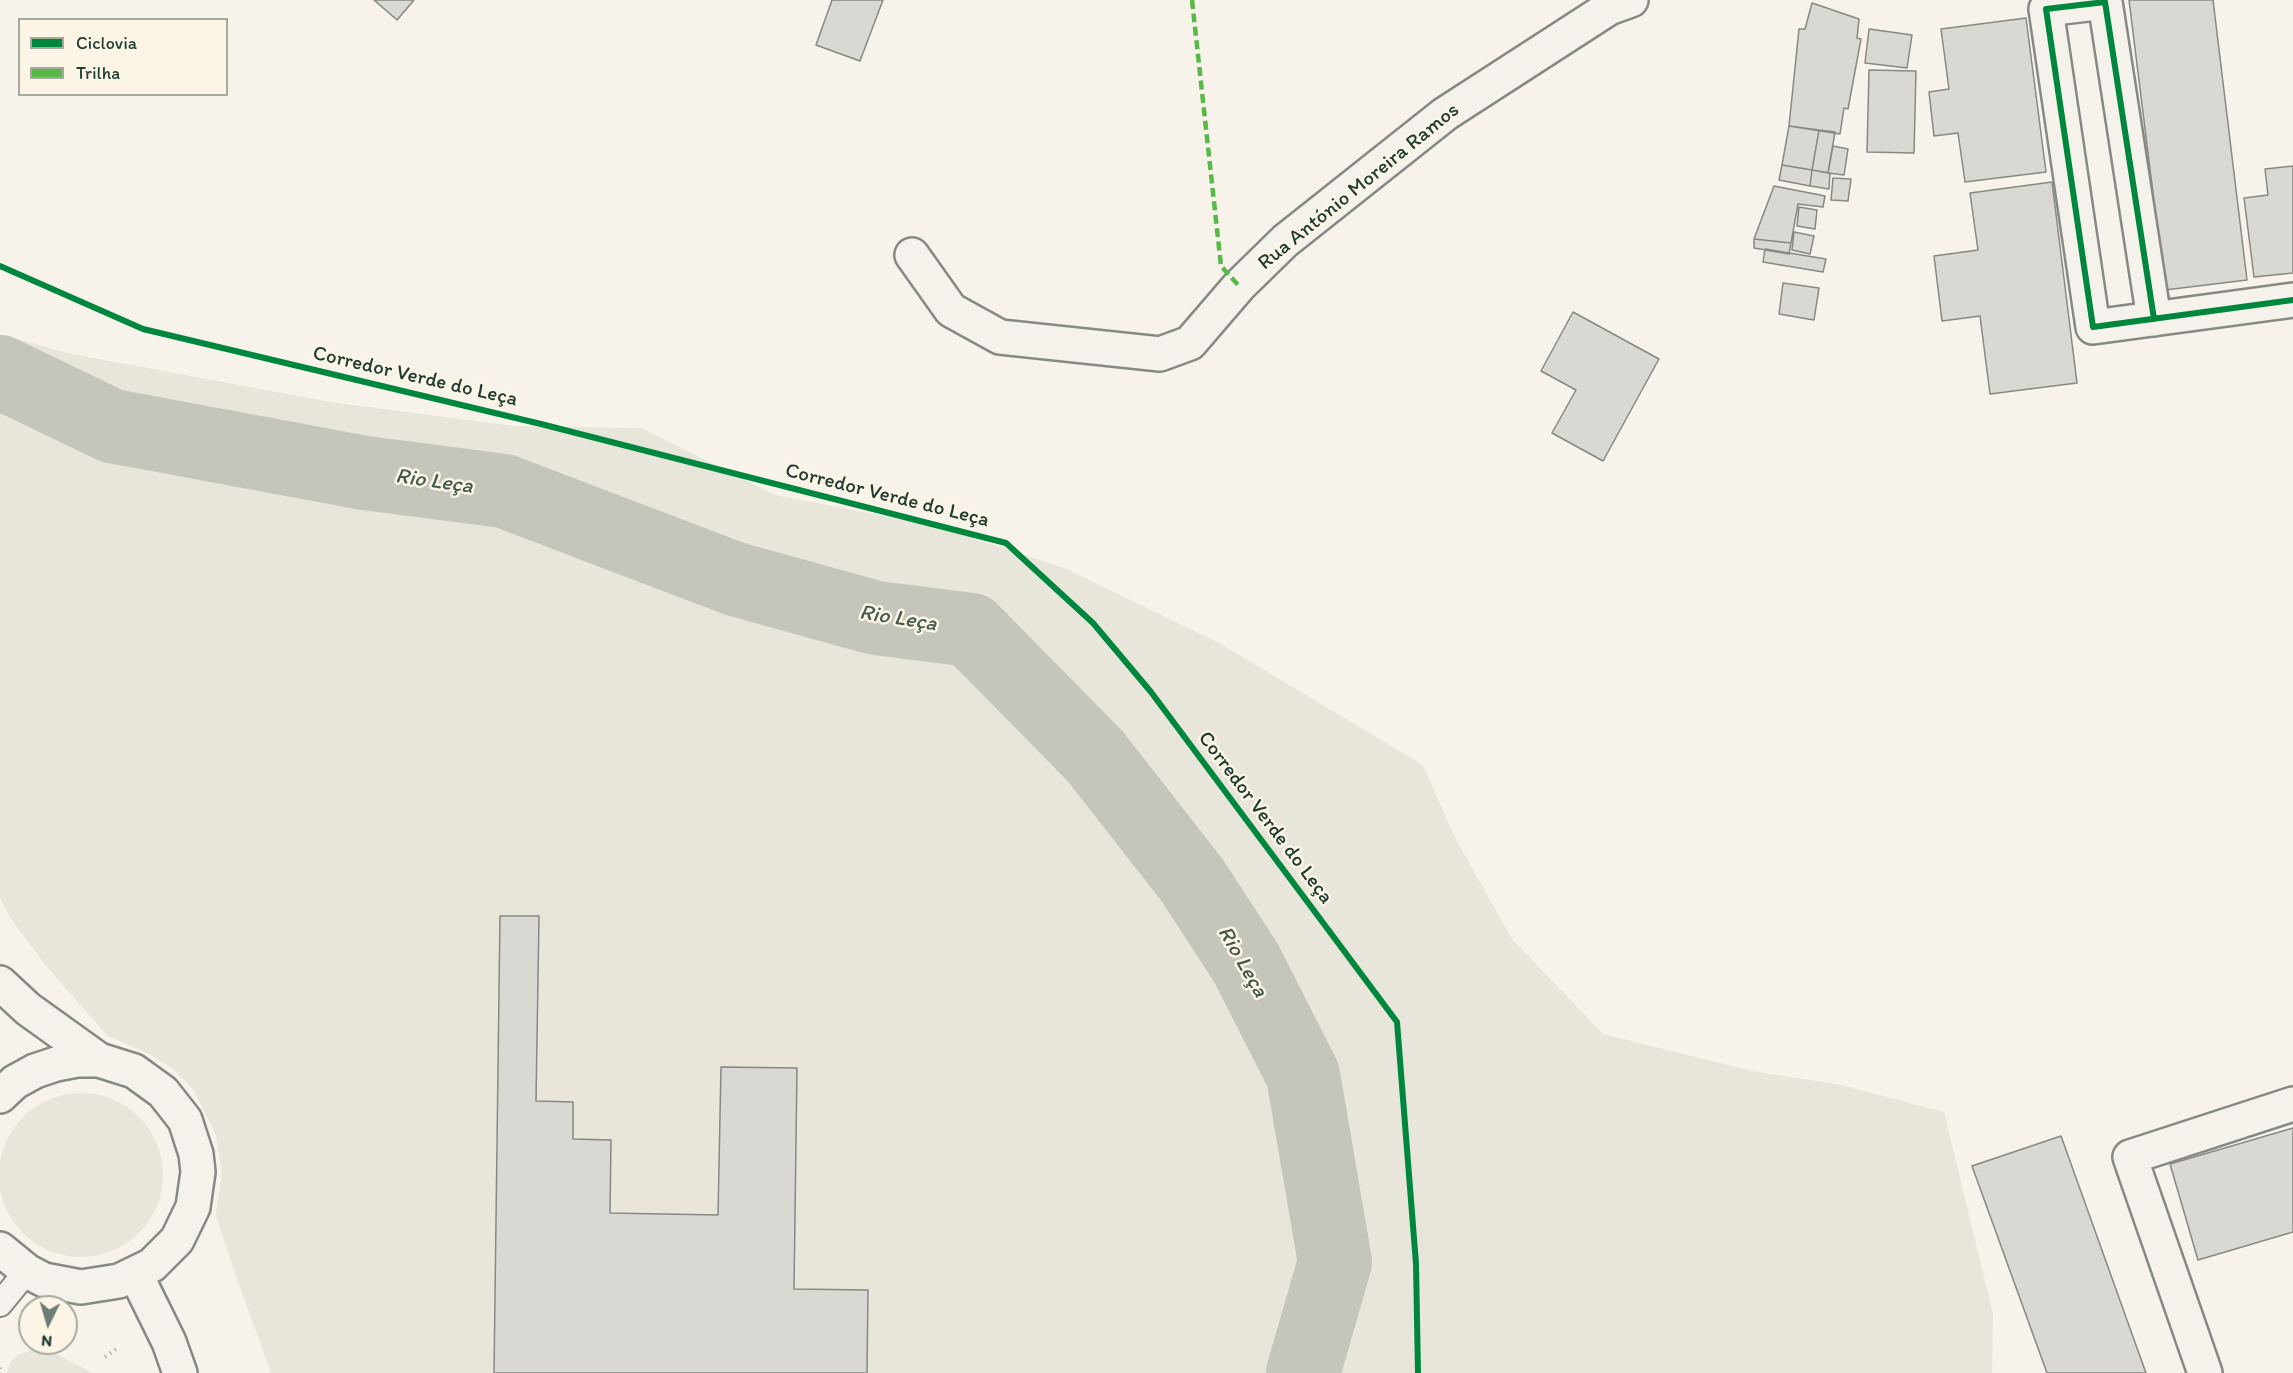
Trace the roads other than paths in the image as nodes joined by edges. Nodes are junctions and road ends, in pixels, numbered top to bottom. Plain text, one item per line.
1 (1631, 0) edge
2 (912, 255) dead end
3 (2293, 300) edge
4 (2154, 319) junction
5 (0, 983) edge
6 (99, 1060) junction
7 (0, 1096) edge
8 (2293, 1104) edge
9 (0, 1249) edge
10 (27, 1271) junction
11 (136, 1275) junction
12 (0, 1304) edge
13 (180, 1373) edge
14 (2205, 1373) edge

1 - 2 street, Rua António Moreira Ramos
3 - 4 street
4 - 4 street
5 - 6 street
6 - 7 street
6 - 11 street
8 - 14 street
9 - 10 street
10 - 11 street
10 - 12 lane
11 - 13 street

